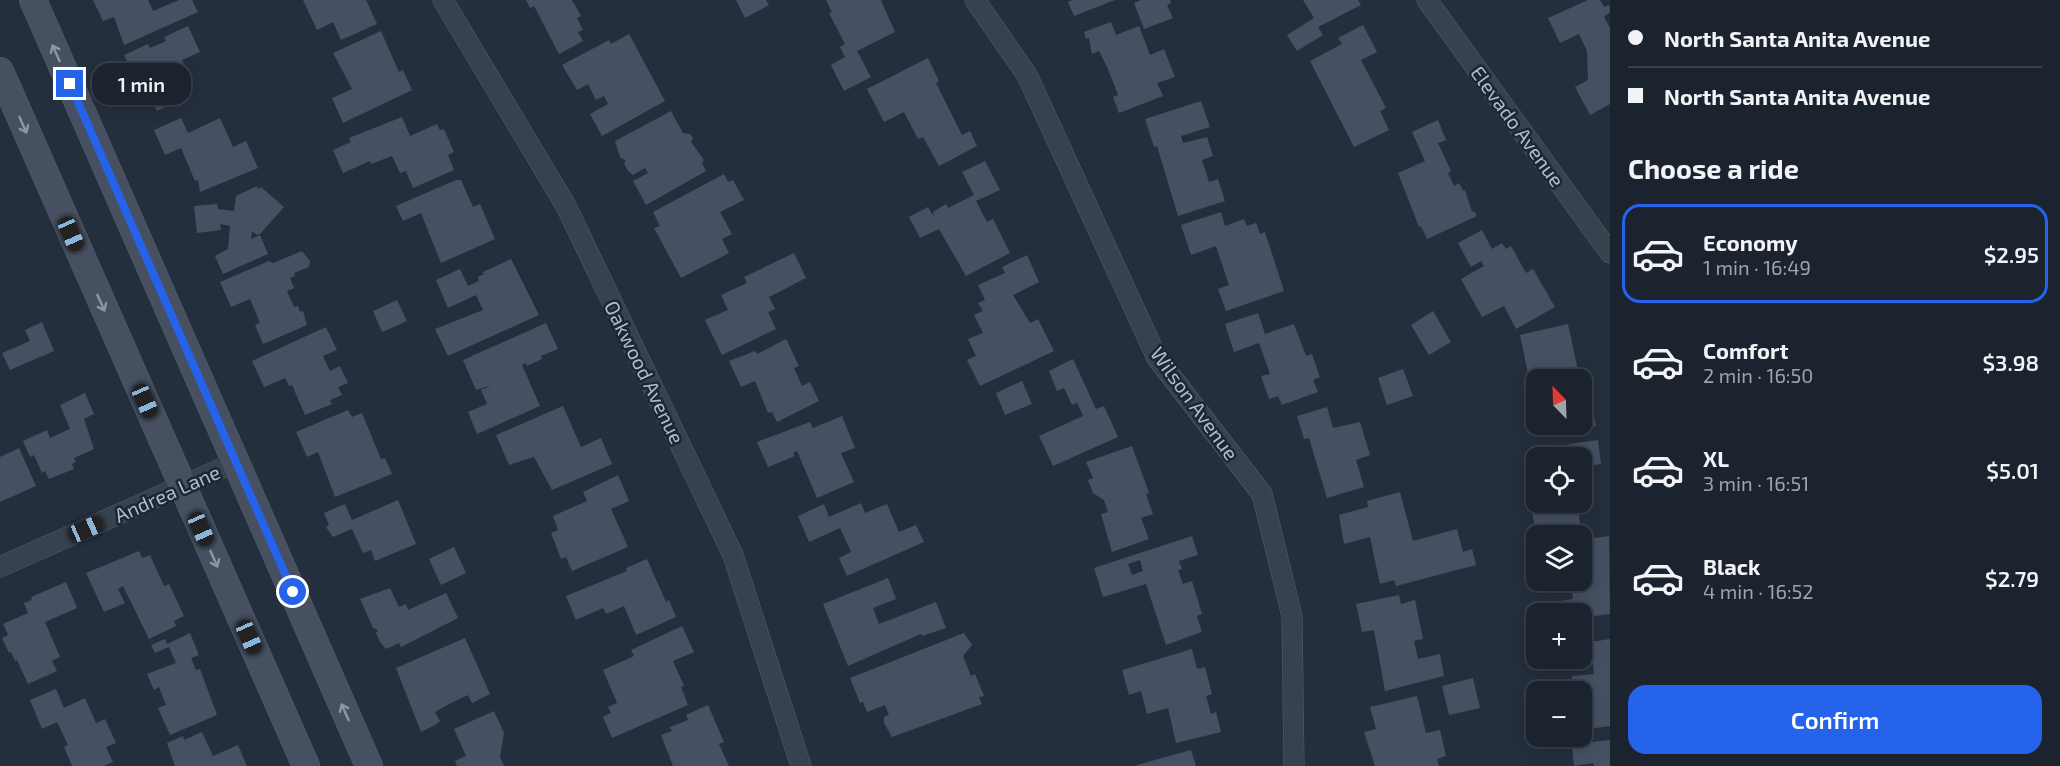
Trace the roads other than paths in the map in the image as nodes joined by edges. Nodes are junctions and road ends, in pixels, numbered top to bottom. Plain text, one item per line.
1 (33, 0) edge
2 (443, 0) edge
3 (975, 0) edge
4 (1427, 0) edge
5 (0, 71) edge
6 (1610, 253) edge
7 (236, 462) junction
8 (182, 486) junction
9 (0, 567) edge
10 (306, 766) edge
11 (369, 766) edge
12 (801, 766) edge
13 (1294, 766) edge

7 -> 1 street
2 - 12 street, Oakwood Avenue
3 - 13 street, Wilson Avenue
4 - 6 street, Elevado Avenue
5 -> 8 street
7 - 8 street, Andrea Lane
11 -> 7 street
8 - 9 street, Andrea Lane
8 -> 10 street

